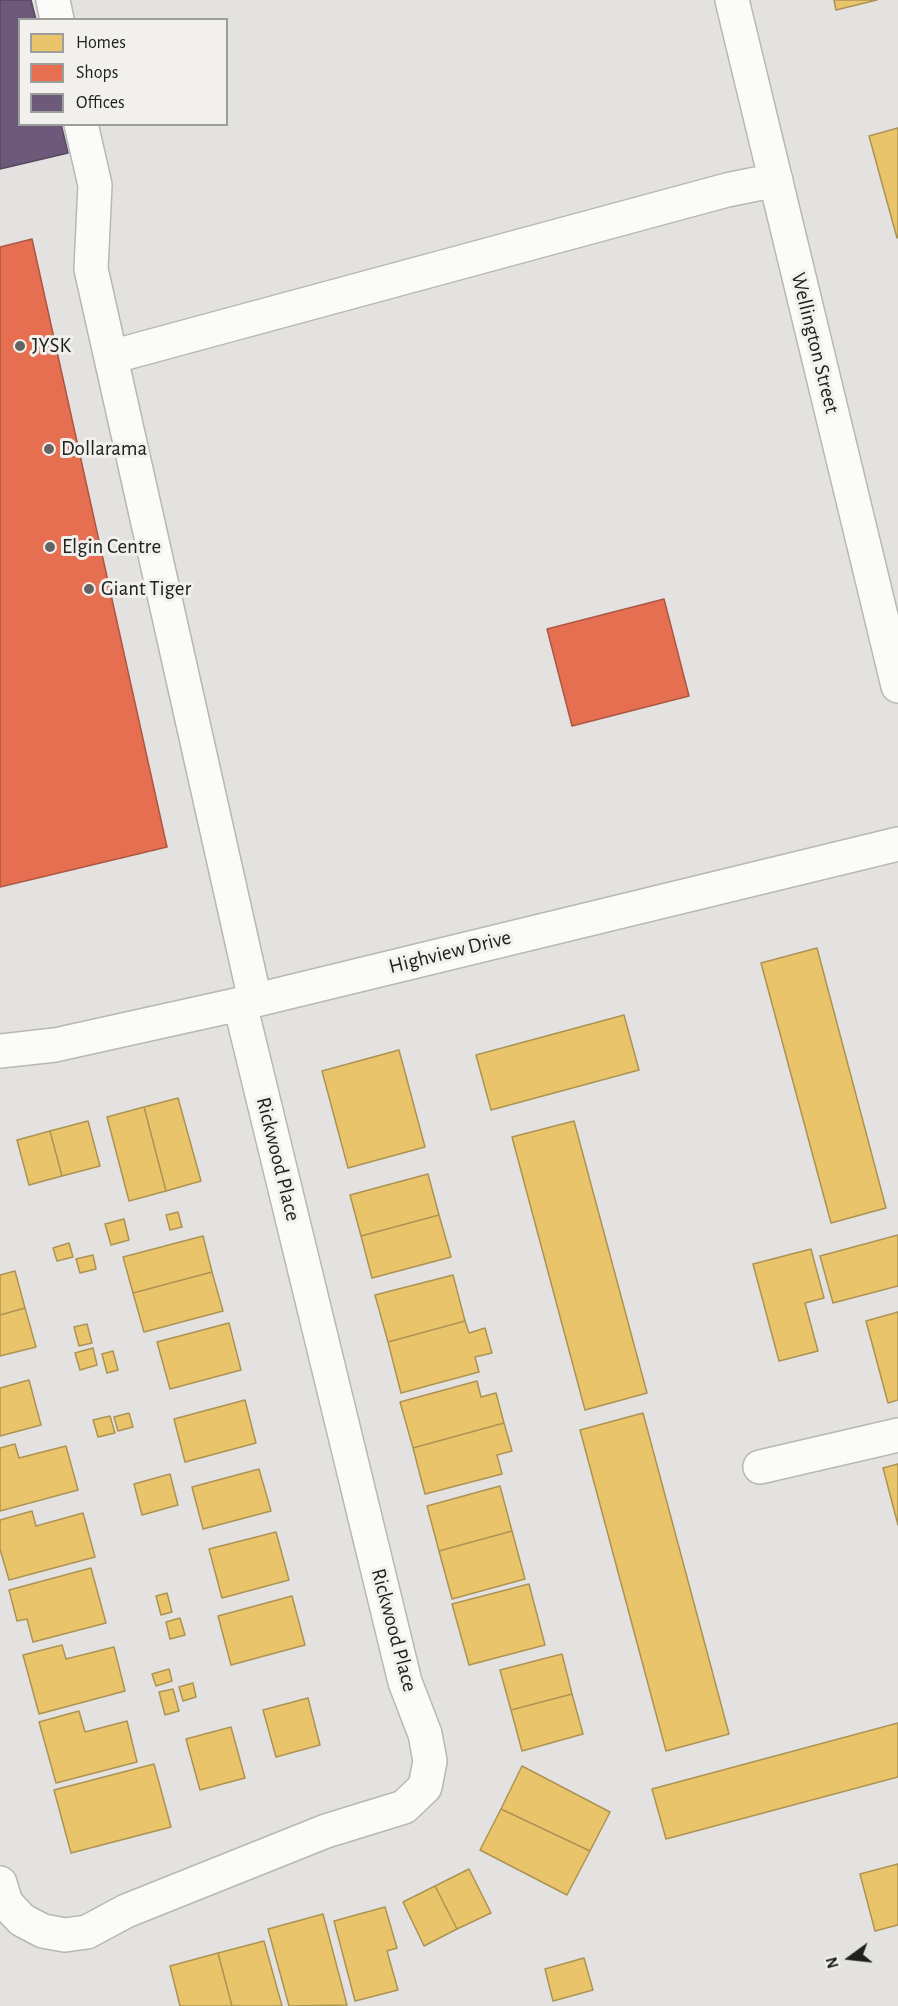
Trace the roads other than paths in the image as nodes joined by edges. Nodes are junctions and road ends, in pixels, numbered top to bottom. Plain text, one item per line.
1 (53, 0) edge
2 (732, 0) edge
3 (57, 18) edge
4 (81, 126) edge
5 (776, 180) junction
6 (111, 357) junction
7 (898, 686) edge
8 (898, 844) edge
9 (247, 1002) junction
10 (0, 1051) edge
11 (898, 1435) edge
12 (760, 1467) dead end
13 (0, 1883) edge

1 - 3 street
2 - 5 street, Wellington Street
4 - 6 street, Rickwood Place
5 - 6 street
5 - 7 street, Wellington Street
6 - 9 street, Rickwood Place
8 - 9 street, Highview Drive
9 - 10 street, Highview Drive
9 - 13 street, Rickwood Place
11 - 12 street

